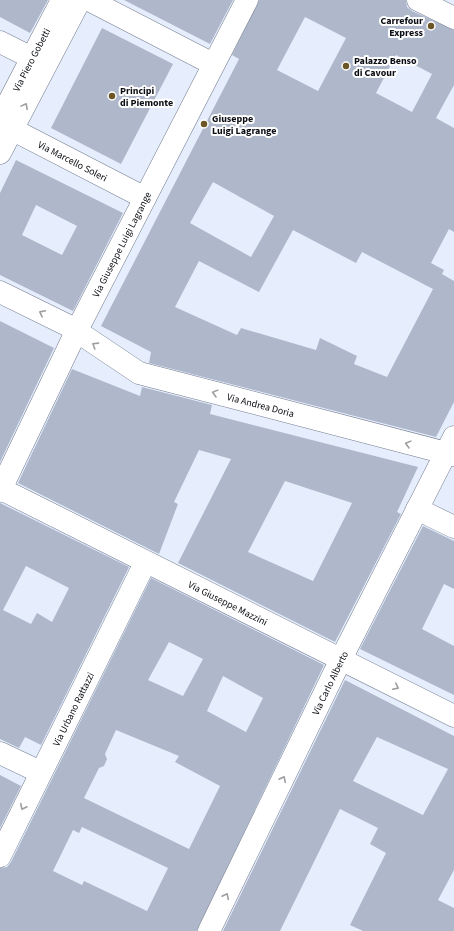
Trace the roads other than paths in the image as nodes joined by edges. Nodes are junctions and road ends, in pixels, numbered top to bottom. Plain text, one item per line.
1 (62, 0) edge
2 (80, 0) edge
3 (89, 0) edge
4 (247, 0) edge
5 (418, 0) edge
6 (454, 18) edge
7 (0, 42) edge
8 (32, 58) junction
9 (213, 64) junction
10 (4, 124) edge
11 (0, 153) edge
12 (145, 198) junction
13 (0, 292) edge
14 (76, 332) junction
15 (451, 449) edge
16 (1, 490) edge
17 (417, 509) junction
18 (454, 527) edge
19 (145, 563) junction
20 (340, 659) junction
21 (454, 716) edge
22 (0, 753) edge
23 (40, 772) junction
24 (0, 856) edge
25 (209, 931) edge

1 - 8 street, Via Piero Gobetti
10 -> 2 street
3 - 9 street
4 - 9 street, Via Giuseppe Luigi Lagrange
5 - 6 street
7 - 8 street
8 - 10 street, Via Piero Gobetti
9 - 12 street, Via Giuseppe Luigi Lagrange
10 - 11 street
10 - 12 street, Via Marcello Soleri
12 - 14 street, Via Giuseppe Luigi Lagrange
14 -> 13 street, Via Andrea Doria
15 -> 14 street, Via Andrea Doria
14 - 16 street, Via Giuseppe Luigi Lagrange
15 - 17 street, Via Carlo Alberto
16 - 19 street, Via Giuseppe Mazzini
17 - 18 street
17 - 20 street, Via Carlo Alberto
19 - 20 street, Via Giuseppe Mazzini
19 - 23 street, Via Urbano Rattazzi
20 -> 21 street, Via Giuseppe Mazzini
25 -> 20 street, Via Carlo Alberto
22 - 23 street
23 -> 24 street, Via Urbano Rattazzi

